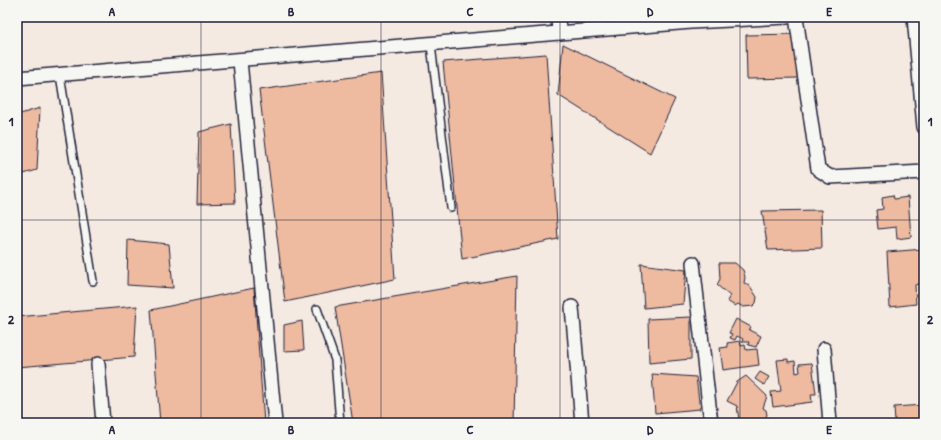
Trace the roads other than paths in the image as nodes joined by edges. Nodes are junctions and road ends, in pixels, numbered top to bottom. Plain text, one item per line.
1 (558, 17) edge
2 (787, 17) edge
3 (796, 17) edge
4 (914, 17) edge
5 (690, 20) edge
6 (559, 33) junction
7 (431, 44) junction
8 (240, 61) junction
9 (60, 75) junction
10 (17, 78) edge
11 (924, 127) edge
12 (924, 172) edge
13 (451, 208) dead end
14 (694, 262) dead end
15 (93, 281) dead end
16 (572, 307) dead end
17 (317, 309) dead end
18 (824, 349) dead end
19 (98, 364) dead end
20 (103, 423) edge
21 (275, 423) edge
22 (340, 423) edge
23 (582, 423) edge
24 (711, 423) edge
25 (830, 423) edge

1 - 6 street
2 - 5 street
3 - 12 street
4 - 11 street
5 - 6 street
6 - 7 street
7 - 8 street
7 - 13 lane
8 - 9 street
8 - 21 street
9 - 10 street
9 - 15 lane
14 - 24 street
16 - 23 street
17 - 22 lane
18 - 25 street
19 - 20 street

